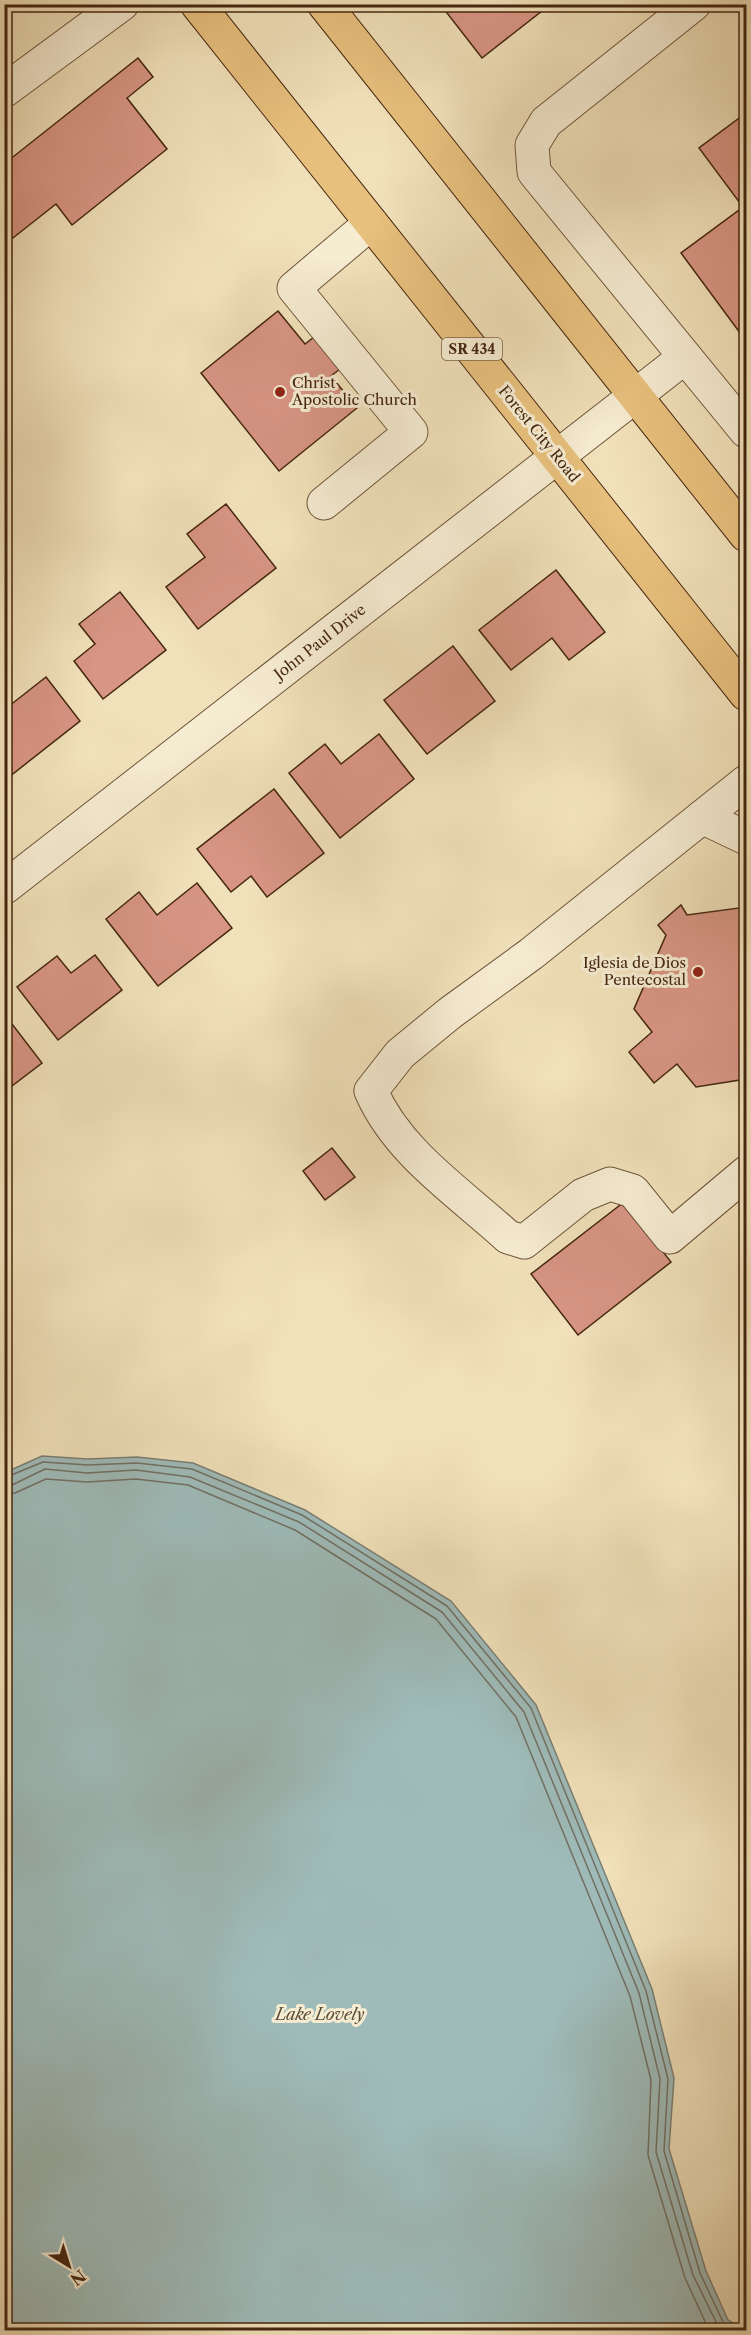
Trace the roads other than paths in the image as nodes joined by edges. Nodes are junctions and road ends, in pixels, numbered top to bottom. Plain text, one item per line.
1 (122, 4) edge
2 (197, 4) edge
3 (324, 4) edge
4 (694, 4) edge
5 (4, 91) edge
6 (371, 223) junction
7 (685, 357) junction
8 (635, 396) junction
9 (747, 431) edge
10 (558, 457) junction
11 (324, 503) dead end
12 (747, 535) edge
13 (747, 694) edge
14 (747, 782) edge
15 (702, 817) junction
16 (747, 838) edge
17 (4, 888) edge
18 (747, 1173) edge

1 - 5 street
2 - 6 main road, Forest City Road / SR 434
3 - 8 main road
4 - 7 street
6 - 10 main road, Forest City Road / SR 434
6 - 11 street
7 - 8 street, John Paul Drive
7 - 9 street
8 - 10 street, John Paul Drive
8 - 12 main road
10 - 13 main road, Forest City Road / SR 434
10 - 17 street, John Paul Drive
14 - 15 street
15 - 16 street
15 - 18 street

